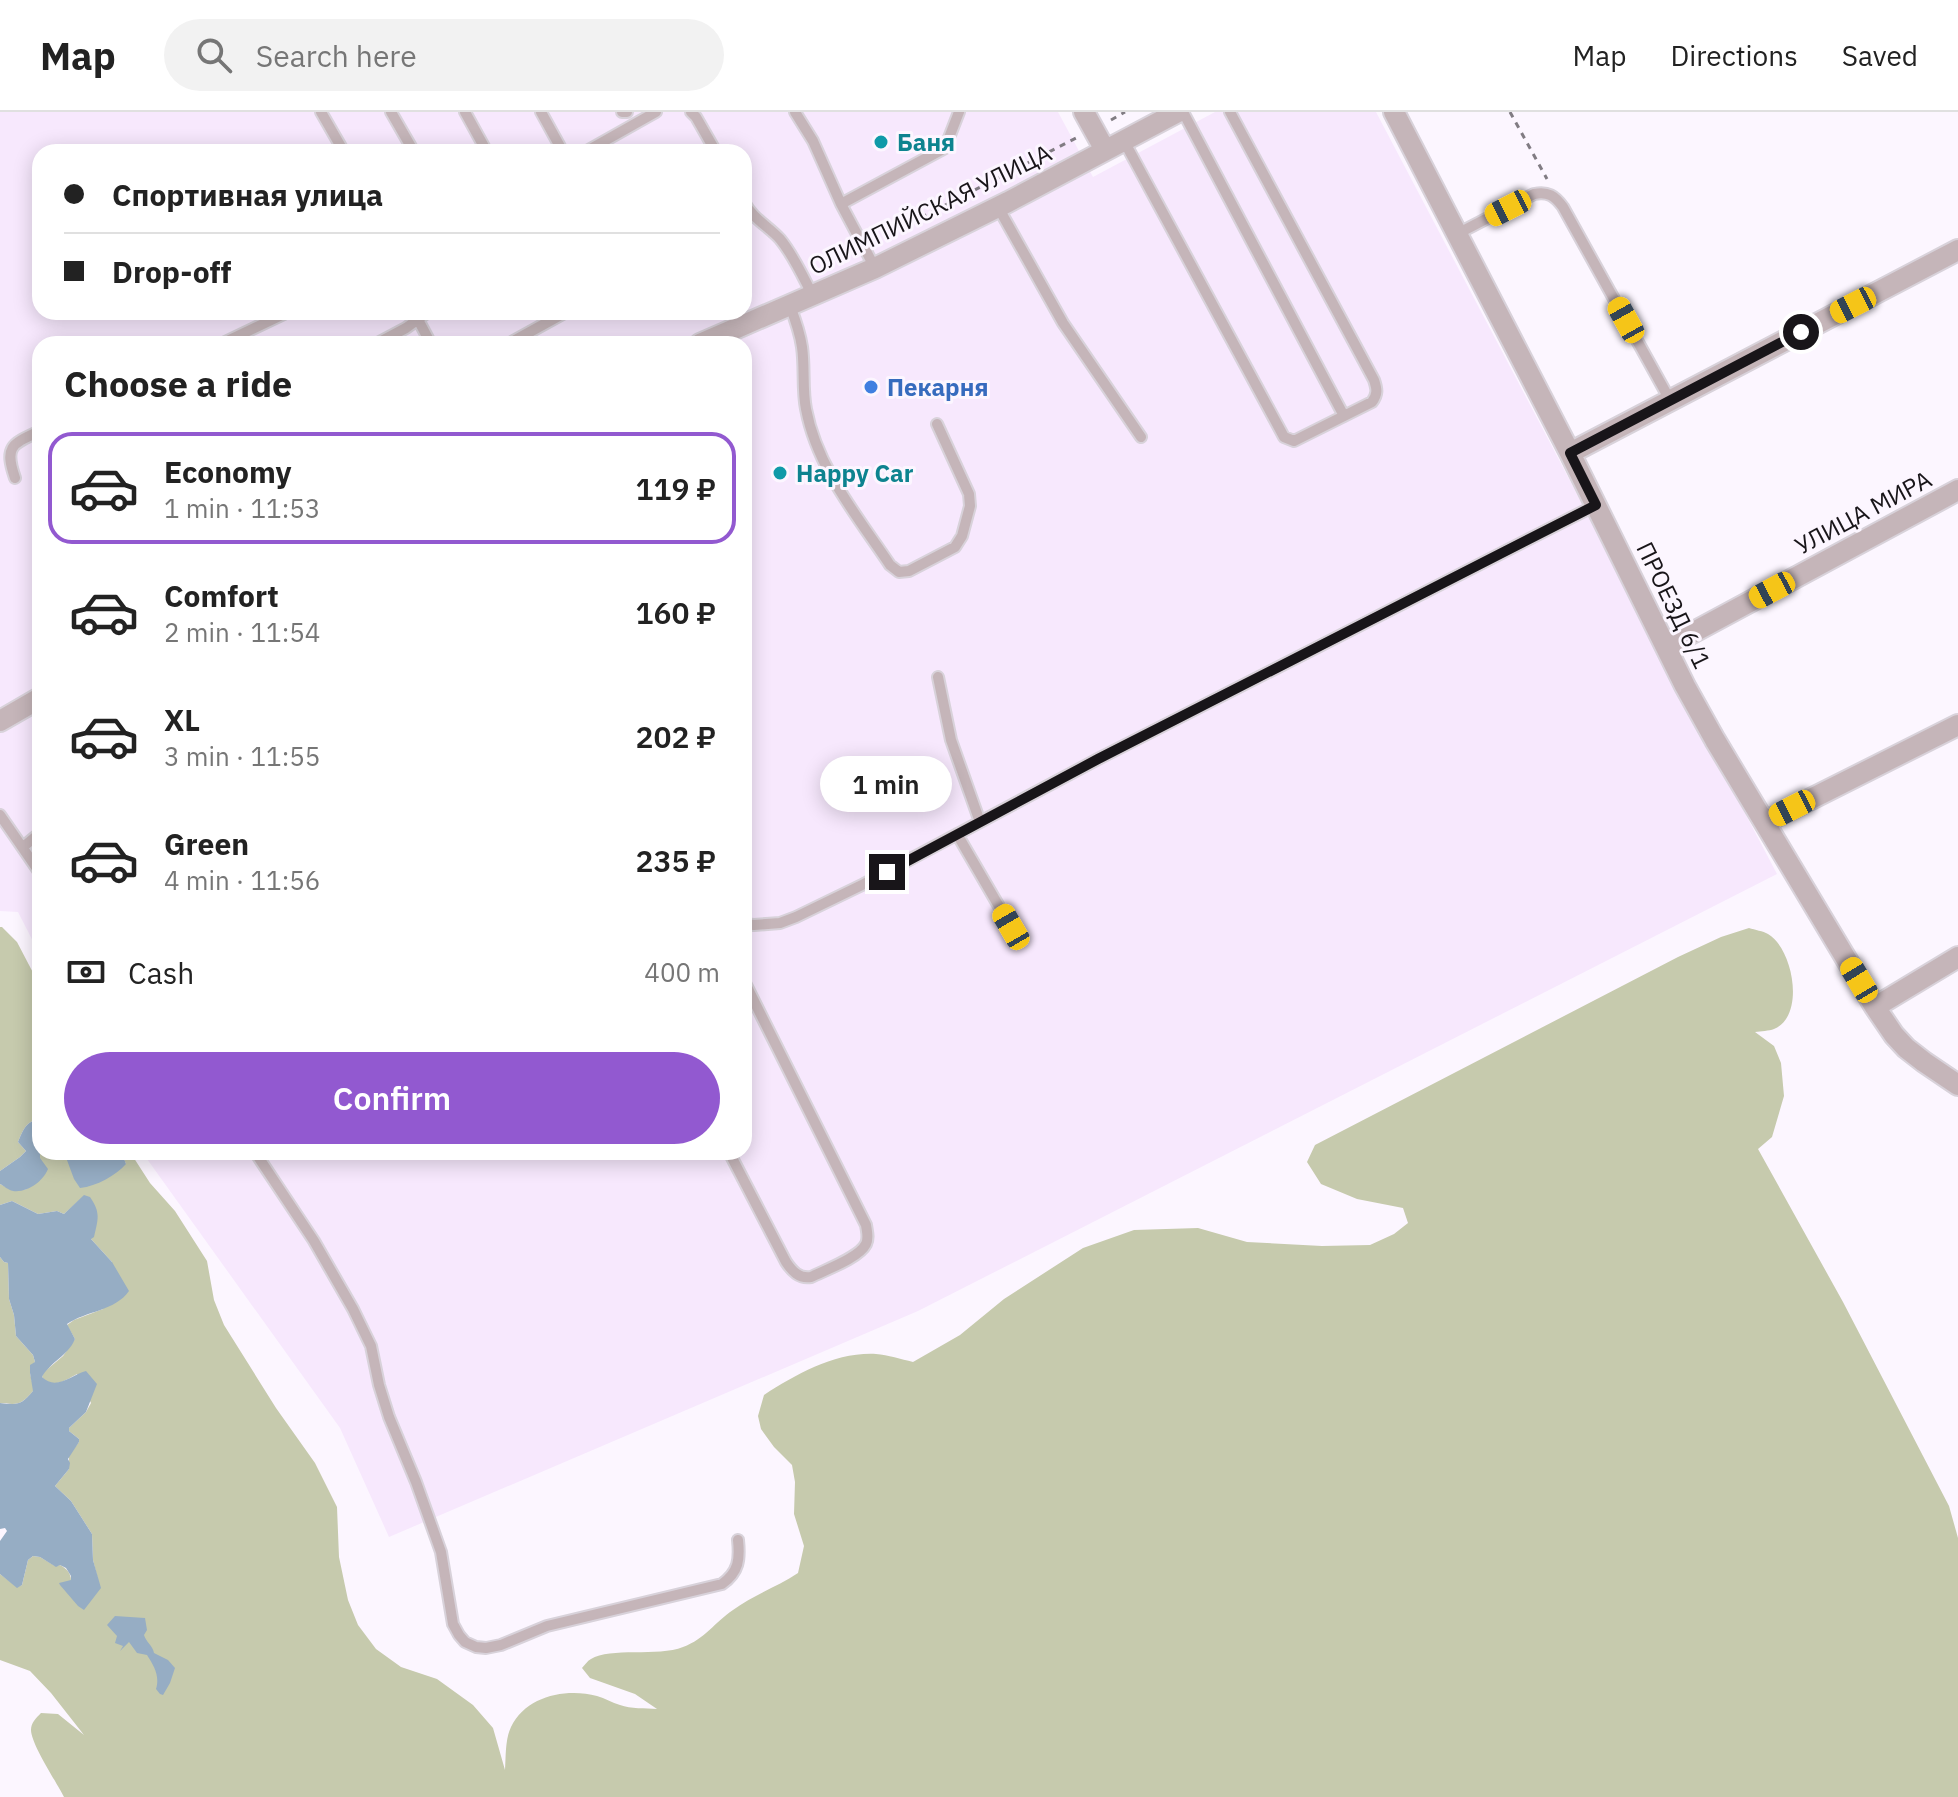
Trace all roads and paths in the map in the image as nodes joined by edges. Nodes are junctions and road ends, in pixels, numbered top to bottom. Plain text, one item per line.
1 (321, 112) edge
2 (391, 112) edge
3 (465, 112) edge
4 (541, 112) edge
5 (656, 112) edge
6 (691, 112) edge
7 (795, 112) edge
8 (959, 112) edge
9 (1125, 112) edge
10 (1180, 112) edge
11 (1230, 112) edge
12 (1394, 112) edge
13 (1510, 112) edge
14 (1089, 120) edge
15 (1124, 141) junction
16 (339, 144) edge
17 (409, 144) edge
18 (483, 144) edge
19 (559, 144) edge
20 (599, 144) edge
21 (711, 144) edge
22 (1105, 150) junction
23 (1558, 201) junction
24 (841, 204) junction
25 (998, 207) junction
26 (752, 214) edge
27 (889, 234) dead end
28 (1457, 234) junction
29 (1958, 250) edge
30 (875, 268) junction
31 (813, 296) junction
32 (790, 306) junction
33 (271, 320) edge
34 (413, 320) edge
35 (552, 320) edge
36 (238, 336) edge
37 (391, 336) edge
38 (522, 336) edge
39 (719, 336) edge
40 (1670, 400) junction
41 (1344, 416) junction
42 (937, 424) dead end
43 (32, 436) edge
44 (1141, 437) dead end
45 (1570, 453) junction
46 (15, 478) dead end
47 (1958, 490) edge
48 (1596, 505) junction
49 (1666, 647) junction
50 (938, 677) dead end
51 (32, 703) edge
52 (0, 721) edge
53 (1958, 725) edge
54 (0, 815) edge
55 (980, 822) junction
56 (1765, 822) junction
57 (957, 834) junction
58 (32, 840) edge
59 (23, 847) junction
60 (32, 861) edge
61 (752, 924) edge
62 (1011, 927) dead end
63 (1958, 957) edge
64 (752, 997) edge
65 (1875, 1007) junction
66 (1958, 1085) edge
67 (260, 1160) edge
68 (733, 1160) edge
69 (738, 1540) dead end

1 - 16 lane
2 - 17 lane
3 - 18 lane
4 - 19 lane
5 - 20 lane
6 - 21 lane
7 - 24 lane
8 - 24 lane
9 - 14 path
10 - 15 street, ОЛИМПИЙСКАЯ УЛИЦА
10 - 41 lane
11 - 41 lane
12 - 28 street, ПРОЕЗД 6/1
13 - 23 path
14 - 22 street
14 - 27 path
15 - 22 street, ОЛИМПИЙСКАЯ УЛИЦА
15 - 41 lane
22 - 25 street, ОЛИМПИЙСКАЯ УЛИЦА
23 - 28 lane
23 - 40 lane
24 - 30 lane
25 - 30 street, ОЛИМПИЙСКАЯ УЛИЦА
25 - 44 lane
26 - 31 lane
28 - 45 street, ПРОЕЗД 6/1
29 - 40 street
30 - 31 street, ОЛИМПИЙСКАЯ УЛИЦА
31 - 32 street, ОЛИМПИЙСКАЯ УЛИЦА
32 - 39 street, ОЛИМПИЙСКАЯ УЛИЦА
32 - 42 lane
33 - 36 lane
34 - 37 lane
35 - 38 lane
40 - 45 street
43 - 46 lane
45 - 48 street, ПРОЕЗД 6/1
47 - 49 street, УЛИЦА МИРА
48 - 49 street, ПРОЕЗД 6/1
48 - 55 lane
49 - 56 street, ПРОЕЗД 6/1
50 - 55 lane
51 - 52 street
53 - 56 street
54 - 59 lane
55 - 57 lane
56 - 65 street, ПРОЕЗД 6/1
57 - 61 lane
57 - 62 lane
58 - 59 lane
59 - 60 lane
63 - 65 street
64 - 68 lane
65 - 66 street, ПРОЕЗД 6/1
67 - 69 lane

